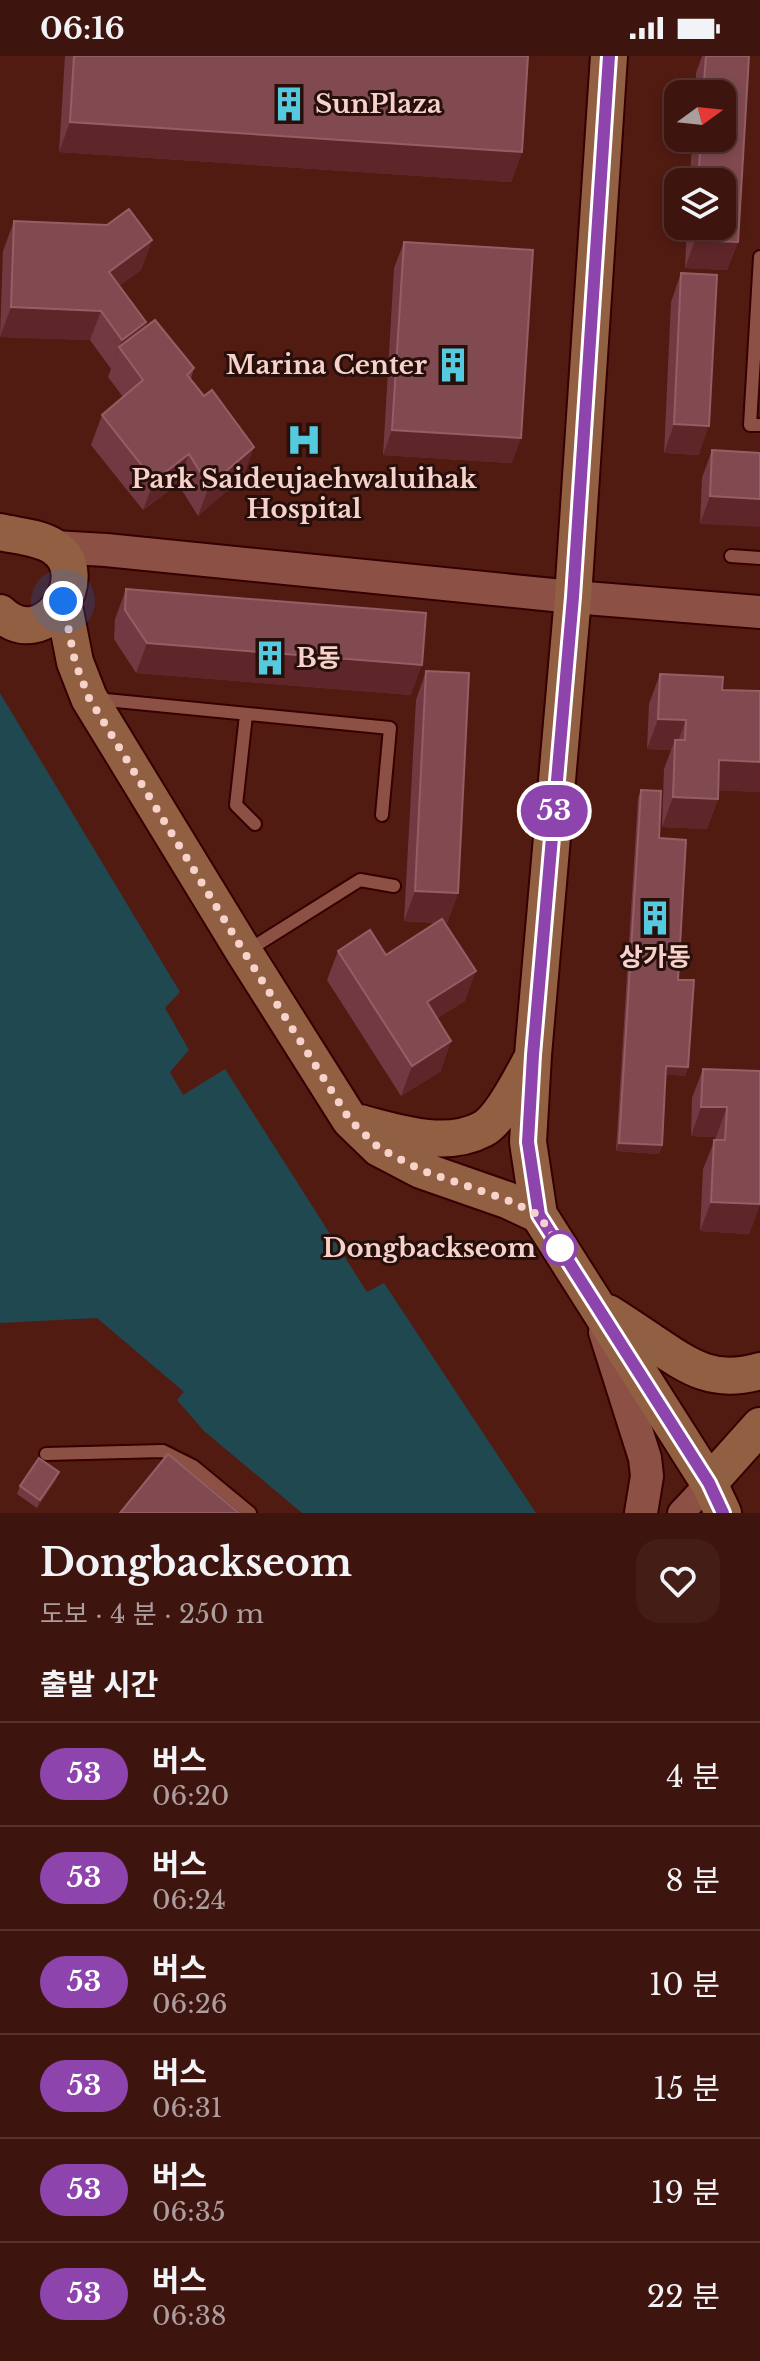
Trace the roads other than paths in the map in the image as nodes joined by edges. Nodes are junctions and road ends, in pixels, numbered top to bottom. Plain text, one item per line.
1 (609, 56) edge
2 (760, 257) edge
3 (759, 288) edge
4 (760, 425) edge
5 (0, 532) edge
6 (731, 556) dead end
7 (760, 558) edge
8 (62, 574) junction
9 (573, 597) junction
10 (760, 612) edge
11 (10, 618) edge
12 (89, 698) junction
13 (246, 715) junction
14 (382, 815) dead end
15 (255, 824) dead end
16 (394, 886) dead end
17 (244, 952) junction
18 (533, 1055) junction
19 (350, 1120) junction
20 (528, 1142) junction
21 (465, 1185) junction
22 (539, 1215) junction
23 (596, 1306) junction
24 (760, 1371) edge
25 (760, 1426) edge
26 (46, 1454) dead end
27 (716, 1498) edge
28 (250, 1513) edge
29 (641, 1513) edge
30 (681, 1513) edge

1 - 9 main road
2 - 3 lane
3 - 4 lane
5 - 8 main road
6 - 7 lane
8 - 9 street
8 - 11 main road
8 - 12 main road
9 - 10 street
9 - 18 main road
11 - 12 main road
12 - 13 lane
12 - 17 main road
13 - 14 lane
13 - 15 lane
16 - 17 lane
17 - 19 main road
18 - 19 main road
18 - 20 main road
19 - 21 main road
20 - 21 main road
20 - 22 main road
21 - 22 main road
22 - 23 main road
23 - 24 main road
23 - 27 main road
23 - 29 street
25 - 27 main road
26 - 28 lane
27 - 30 street

